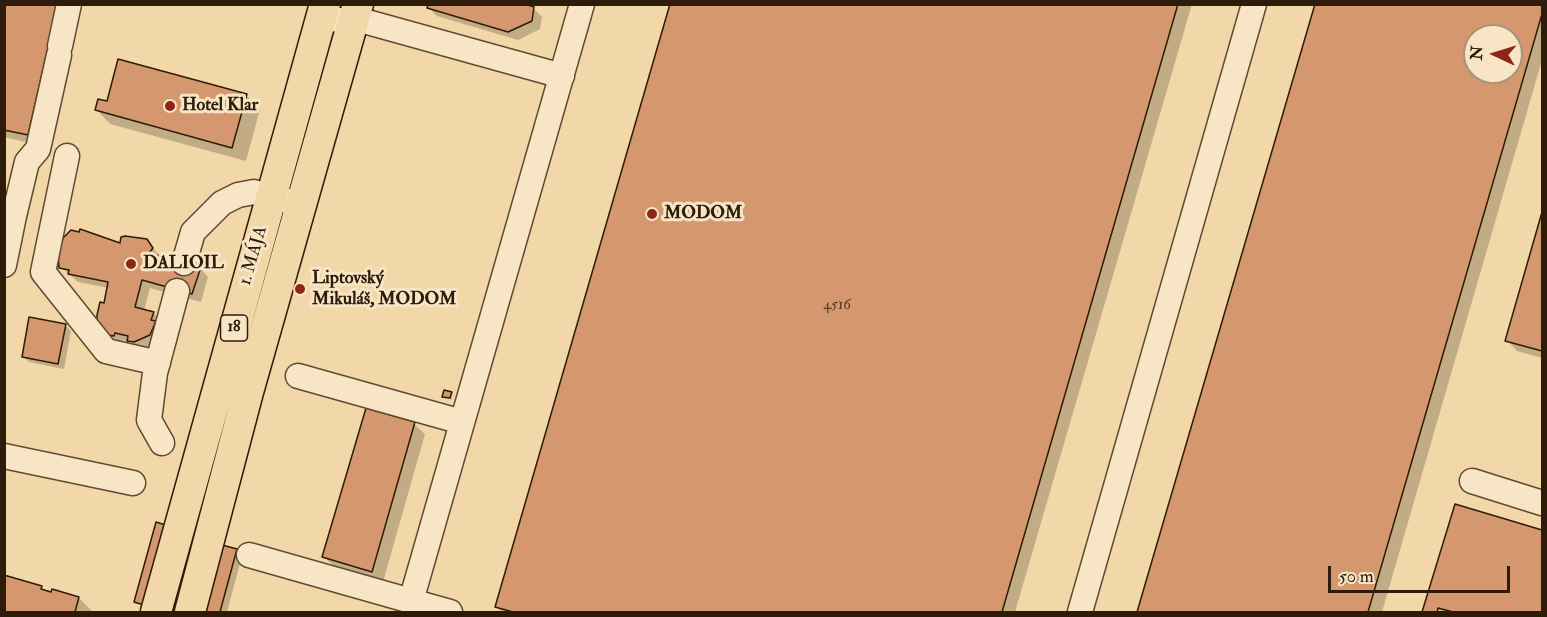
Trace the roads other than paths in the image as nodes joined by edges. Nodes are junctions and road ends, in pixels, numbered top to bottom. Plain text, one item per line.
1 (69, 4) edge
2 (582, 4) edge
3 (1254, 4) edge
4 (356, 12) edge
5 (323, 13) edge
6 (562, 76) junction
7 (66, 156) dead end
8 (271, 197) junction
9 (302, 204) junction
10 (9, 215) edge
11 (184, 263) dead end
12 (4, 265) edge
13 (177, 291) dead end
14 (158, 363) junction
15 (298, 376) dead end
16 (462, 422) junction
17 (162, 443) dead end
18 (4, 456) edge
19 (1472, 481) dead end
20 (133, 483) dead end
21 (1542, 503) edge
22 (249, 555) dead end
23 (411, 601) junction
24 (156, 612) edge
25 (190, 612) edge
26 (450, 612) edge
27 (1080, 612) edge

1 - 10 lane
2 - 6 lane
3 - 27 lane
4 - 5 lane
4 - 6 lane
4 - 9 main road, 1. MÁJA / 18
5 - 8 main road, 1. MÁJA / 18
6 - 16 lane
7 - 14 lane
8 - 9 lane
8 - 11 lane
8 - 24 main road, 1. MÁJA / 18
9 - 25 main road, 1. MÁJA / 18
10 - 12 lane
13 - 14 lane
14 - 17 lane
15 - 16 lane
16 - 23 lane
18 - 20 lane
19 - 21 lane
22 - 23 lane
23 - 26 lane

